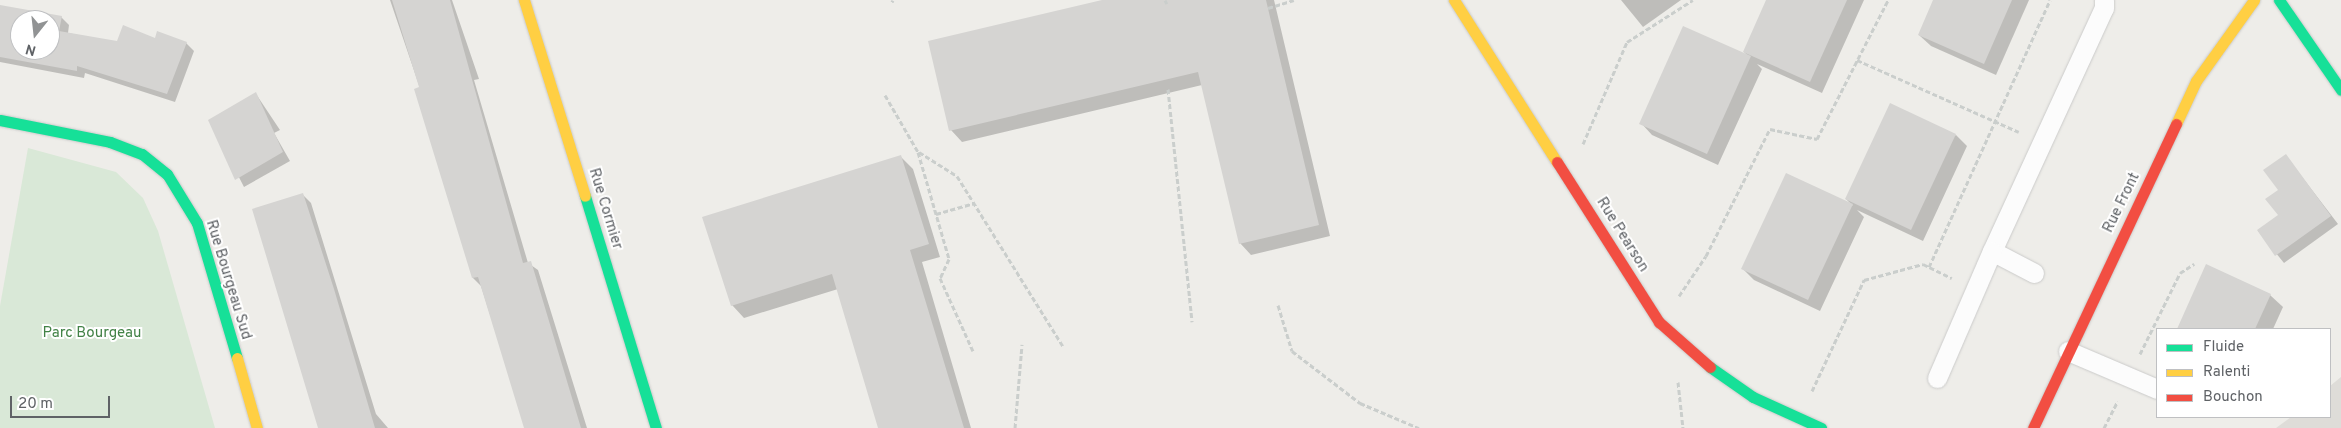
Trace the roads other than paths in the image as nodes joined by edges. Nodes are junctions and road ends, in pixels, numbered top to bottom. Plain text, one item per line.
1 (524, 0) edge
2 (1454, 0) edge
3 (2104, 0) edge
4 (2254, 0) edge
5 (2279, 0) edge
6 (2341, 90) edge
7 (0, 120) edge
8 (1992, 251) junction
9 (2034, 273) dead end
10 (2068, 350) junction
11 (1937, 378) dead end
12 (2156, 390) edge
13 (257, 428) edge
14 (656, 428) edge
15 (1821, 428) edge
16 (2033, 428) edge

1 - 14 street, Rue Cormier
2 - 15 street, Rue Pearson
3 - 8 lane
4 - 10 street, Rue Front
5 - 6 street
7 - 13 street, Rue Bourgeau Sud
8 - 9 lane
8 - 11 lane
10 - 12 lane
10 - 16 street, Rue Front

